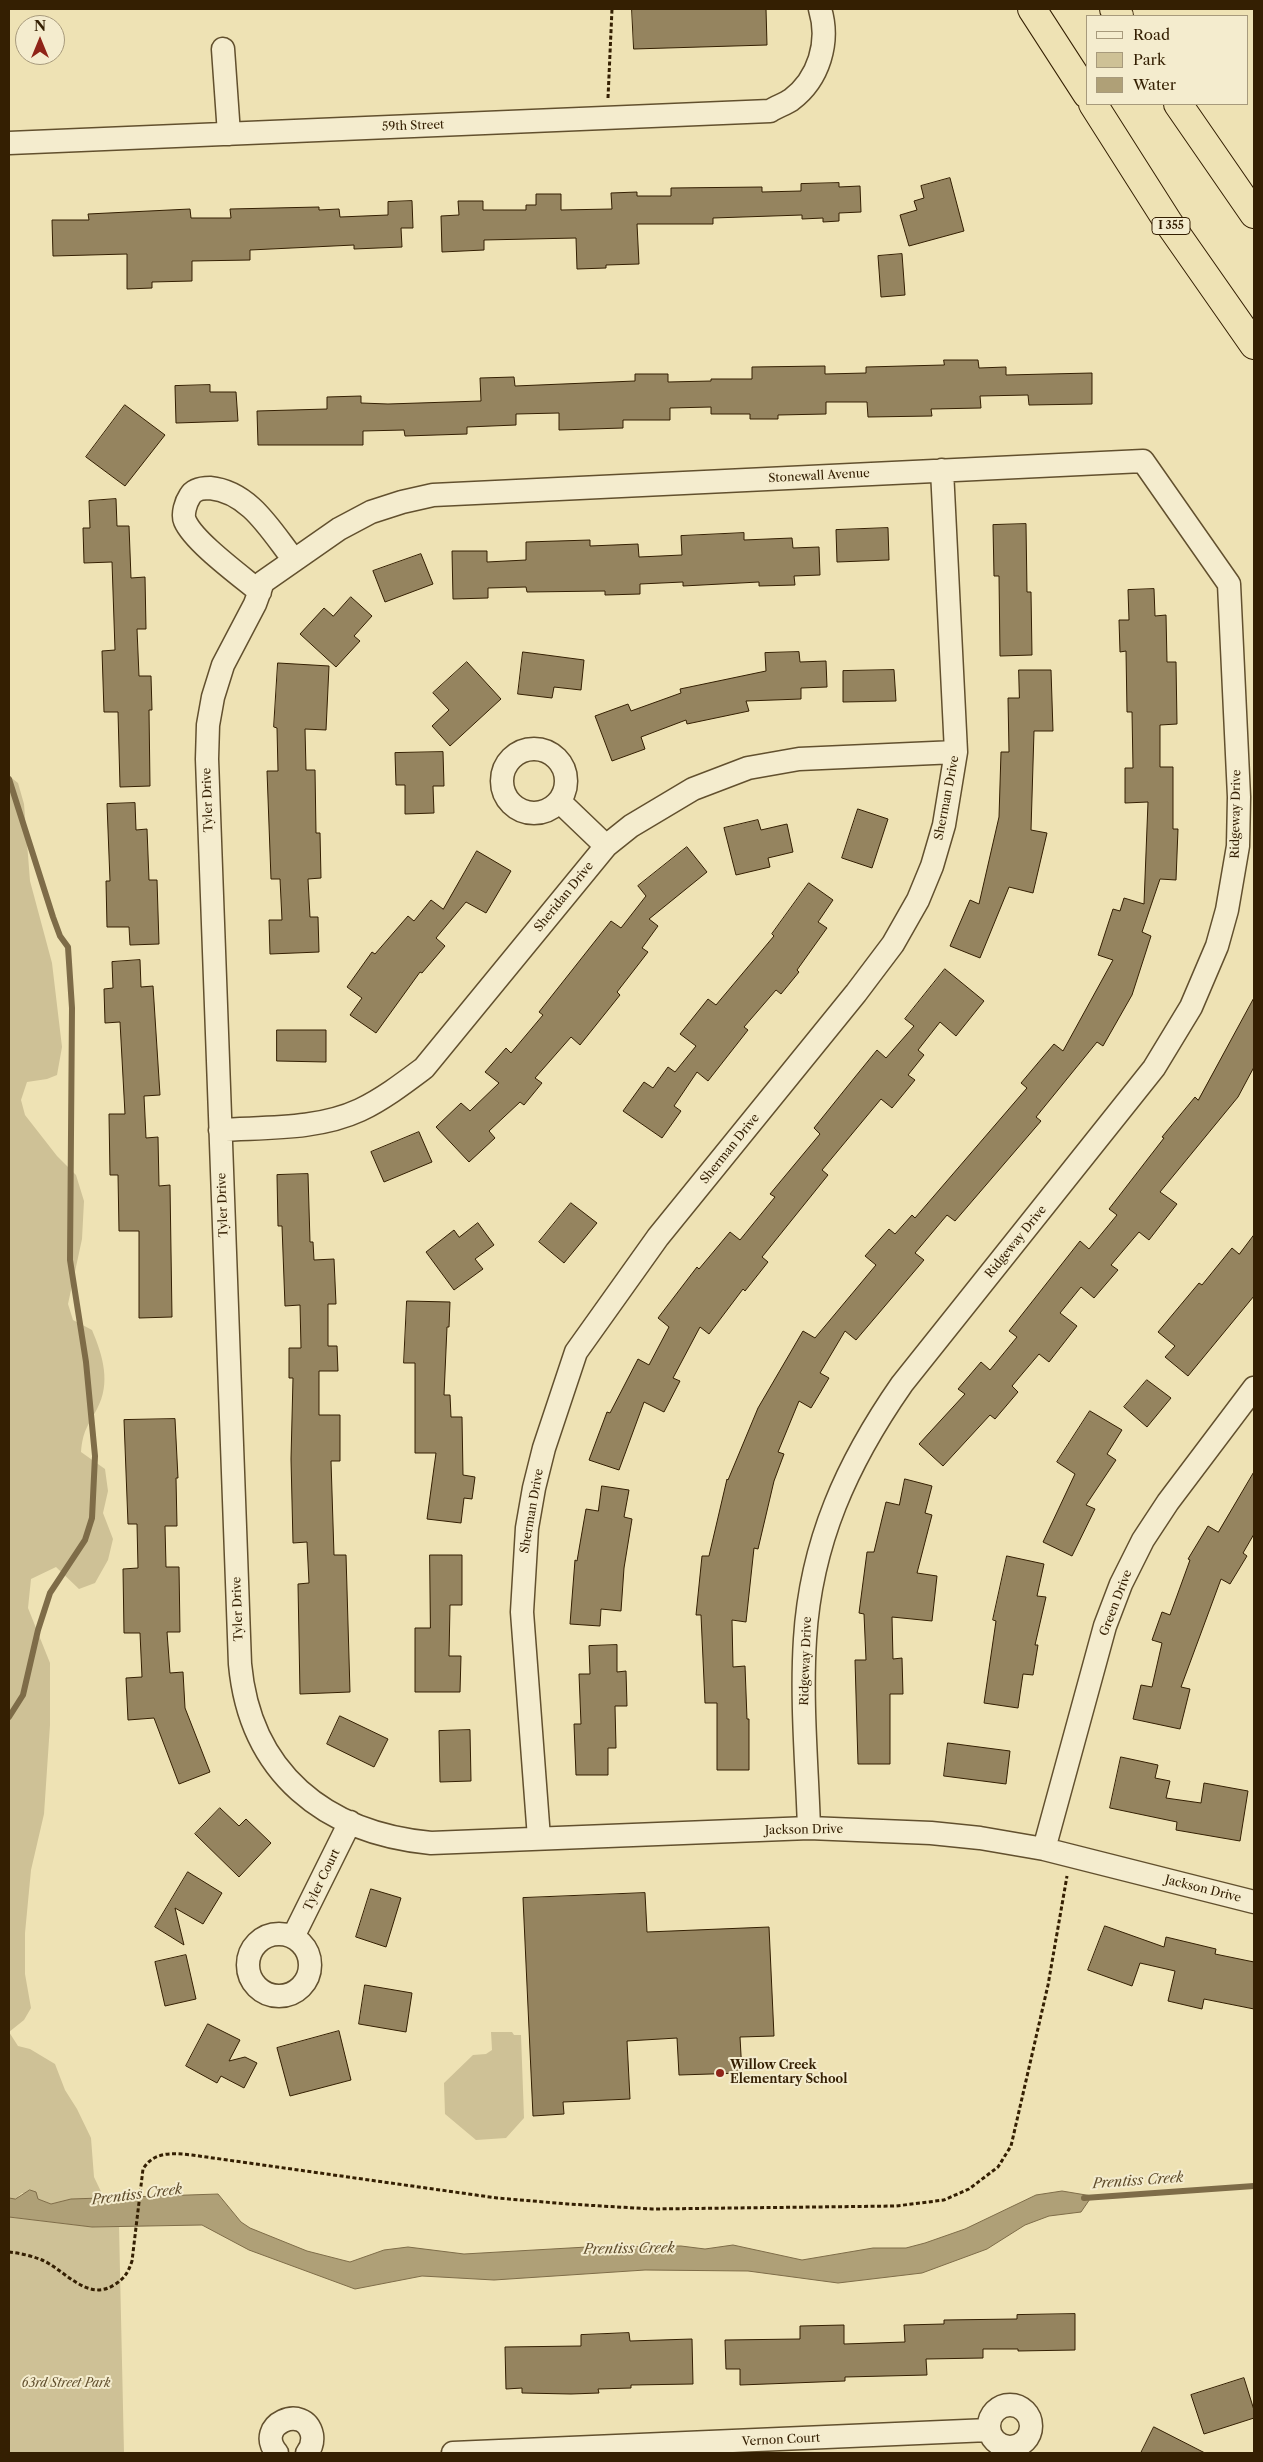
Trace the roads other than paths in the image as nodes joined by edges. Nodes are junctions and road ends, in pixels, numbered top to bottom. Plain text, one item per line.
1 (820, 9) edge
2 (1032, 9) edge
3 (222, 49) dead end
4 (1086, 92) edge
5 (1094, 105) edge
6 (1179, 105) edge
7 (228, 134) junction
8 (9, 143) edge
9 (1254, 214) edge
10 (1254, 345) edge
11 (942, 470) junction
12 (290, 563) junction
13 (260, 592) junction
14 (1233, 661) joint
15 (956, 752) junction
16 (559, 801) dead end
17 (606, 846) junction
18 (220, 1130) junction
19 (1254, 1388) edge
20 (350, 1822) junction
21 (810, 1828) junction
22 (538, 1838) junction
23 (1044, 1849) junction
24 (1254, 1902) edge
25 (294, 1937) dead end
26 (989, 2430) dead end
27 (602, 2450) edge
28 (277, 2453) edge
29 (307, 2453) edge
30 (453, 2453) edge

1 - 7 street, 59th Street
2 - 4 highway
3 - 7 street
5 - 10 highway, I 355
6 - 9 highway
7 - 8 street, 59th Street
11 - 12 street, Stonewall Avenue
11 - 14 street, Stonewall Avenue
11 - 15 street, Sherman Drive
12 - 13 street, Tyler Drive
12 - 13 street
13 - 18 street, Tyler Drive
14 - 21 street, Ridgeway Drive
15 - 17 street, Sheridan Drive
15 - 22 street, Sherman Drive
16 - 17 street
17 - 18 street, Sheridan Drive
18 - 20 street, Tyler Drive
19 - 23 street, Green Drive
20 - 22 street, Jackson Drive
20 - 25 street, Tyler Court
21 - 22 street, Jackson Drive
21 - 23 street, Jackson Drive
23 - 24 street, Jackson Drive
26 - 27 street, Vernon Court
27 - 30 street, Vernon Court
28 - 29 street

